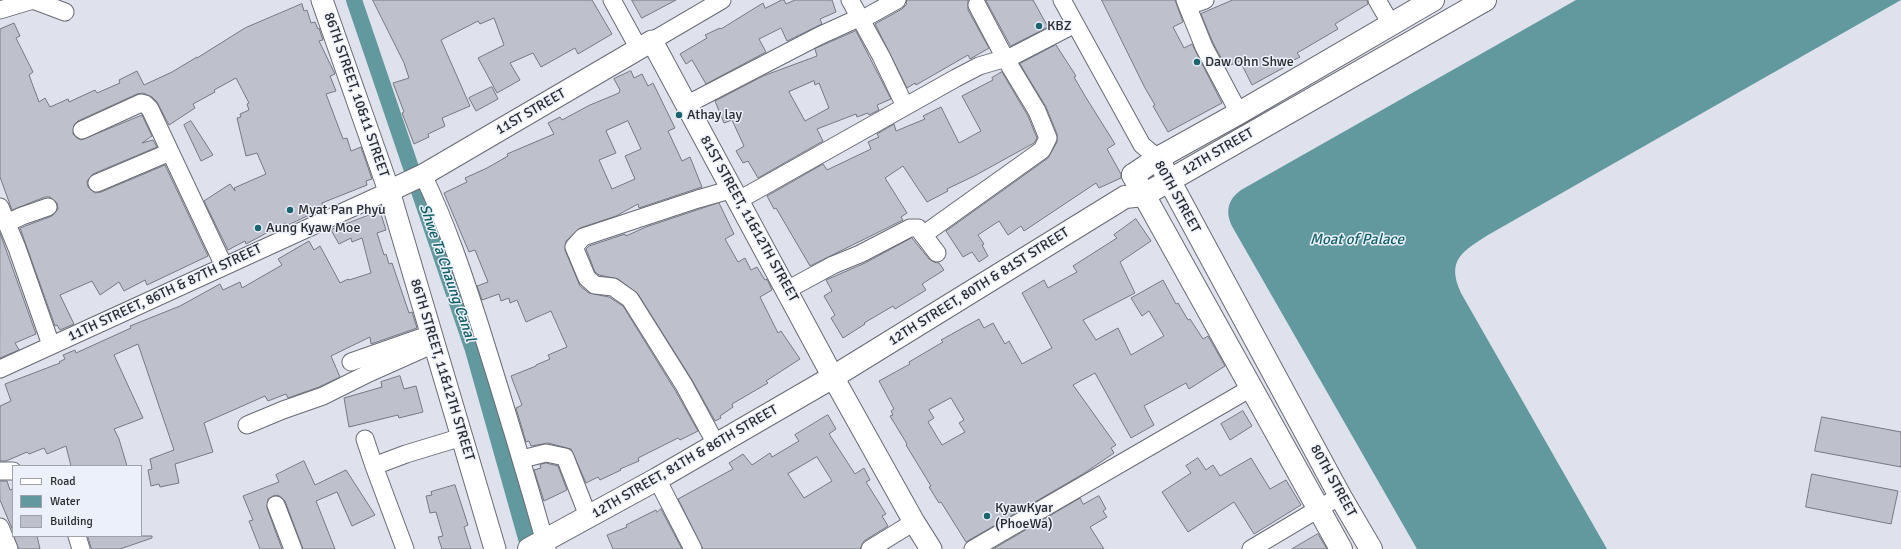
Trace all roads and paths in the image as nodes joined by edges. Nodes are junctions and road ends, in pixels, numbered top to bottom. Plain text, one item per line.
1 (322, 0) edge
2 (612, 0) edge
3 (722, 0) edge
4 (850, 0) edge
5 (897, 0) edge
6 (1062, 0) edge
7 (1205, 0) edge
8 (1377, 0) edge
9 (1433, 0) edge
10 (1484, 0) edge
11 (1187, 3) edge
12 (977, 5) dead end
13 (0, 10) edge
14 (65, 12) dead end
15 (861, 20) junction
16 (1075, 24) junction
17 (1391, 24) junction
18 (645, 45) junction
19 (1005, 58) junction
20 (686, 105) junction
21 (905, 106) junction
22 (1239, 113) junction
23 (82, 130) dead end
24 (170, 152) junction
25 (1150, 152) junction
26 (1133, 175) joint
27 (416, 179) junction
28 (1169, 180) junction
29 (97, 183) dead end
30 (389, 191) junction
31 (736, 195) junction
32 (1134, 196) junction
33 (0, 207) edge
34 (48, 207) dead end
35 (6, 223) junction
36 (923, 235) junction
37 (937, 253) dead end
38 (224, 266) junction
39 (787, 290) junction
40 (432, 339) junction
41 (51, 345) junction
42 (351, 362) dead end
43 (0, 369) edge
44 (833, 377) junction
45 (1251, 388) junction
46 (247, 425) dead end
47 (462, 437) junction
48 (365, 439) dead end
49 (716, 444) junction
50 (522, 459) junction
51 (374, 466) junction
52 (12, 471) edge
53 (0, 472) edge
54 (657, 479) junction
55 (1340, 496) junction
56 (276, 505) dead end
57 (1319, 509) junction
58 (588, 516) junction
59 (914, 522) junction
60 (0, 526) edge
61 (77, 537) edge
62 (539, 546) edge
63 (9, 549) edge
64 (81, 549) edge
65 (293, 549) edge
66 (405, 549) edge
67 (495, 549) edge
68 (693, 549) edge
69 (870, 549) edge
70 (931, 549) edge
71 (973, 549) edge
72 (1251, 549) edge
73 (1342, 549) edge
74 (1371, 549) edge

1 - 30 street, 86TH STREET, 10&11 STREET
2 - 18 street
3 - 18 street
4 - 15 street
5 - 15 street
6 - 16 street
7 - 11 street
8 - 17 street
9 - 17 main road, 12TH STREET
10 - 28 main road, 12TH STREET
11 - 22 street
12 - 19 street
13 - 14 street
15 - 20 street
15 - 21 street
16 - 19 street
16 - 25 street
17 - 22 main road, 12TH STREET
18 - 20 street, 81ST STREET, 11&12TH STREET
18 - 27 street, 11ST STREET
19 - 21 street
19 - 36 street
20 - 31 street, 81ST STREET, 11&12TH STREET
21 - 31 street
22 - 25 main road, 12TH STREET
23 - 24 street
24 - 29 street
24 - 38 street
25 - 26 main road, 12TH STREET
25 - 28 main road, 80TH STREET
26 - 32 main road, 80TH STREET
27 - 30 street, 11ST STREET
27 - 50 street
28 - 32 main road, 12TH STREET
28 - 55 main road, 80TH STREET
30 - 38 street, 11TH STREET, 86TH & 87TH STREET
30 - 40 street, 86TH STREET, 11&12TH STREET
31 - 39 street, 81ST STREET, 11&12TH STREET
31 - 49 street
32 - 44 main road, 12TH STREET, 80TH & 81ST STREET
32 - 45 main road, 80TH STREET
33 - 35 street
34 - 35 street
35 - 41 street
36 - 37 street
36 - 39 street
38 - 41 street, 11TH STREET, 86TH & 87TH STREET
39 - 44 street, 81ST STREET, 11&12TH STREET
40 - 42 street
40 - 46 street
40 - 47 street, 86TH STREET, 11&12TH STREET
41 - 43 street
44 - 49 main road, 12TH STREET, 81TH & 86TH STREET
44 - 59 street, 81ST STREET, 11&12TH STREET
45 - 57 main road, 80TH STREET
45 - 71 street
47 - 51 street
47 - 67 street, 86TH STREET, 11&12TH STREET
48 - 51 street
49 - 54 main road, 12TH STREET, 81TH & 86TH STREET
50 - 58 street
50 - 62 street
51 - 66 street
52 - 53 street
54 - 58 main road, 12TH STREET, 81TH & 86TH STREET
54 - 68 street
55 - 57 street
55 - 74 main road, 80TH STREET
56 - 65 street
57 - 72 street
57 - 73 main road, 80TH STREET
58 - 62 main road, 12TH STREET, 81TH & 86TH STREET
59 - 69 street
59 - 70 street, 81ST STREET, 11&12TH STREET
60 - 63 street
61 - 64 street

